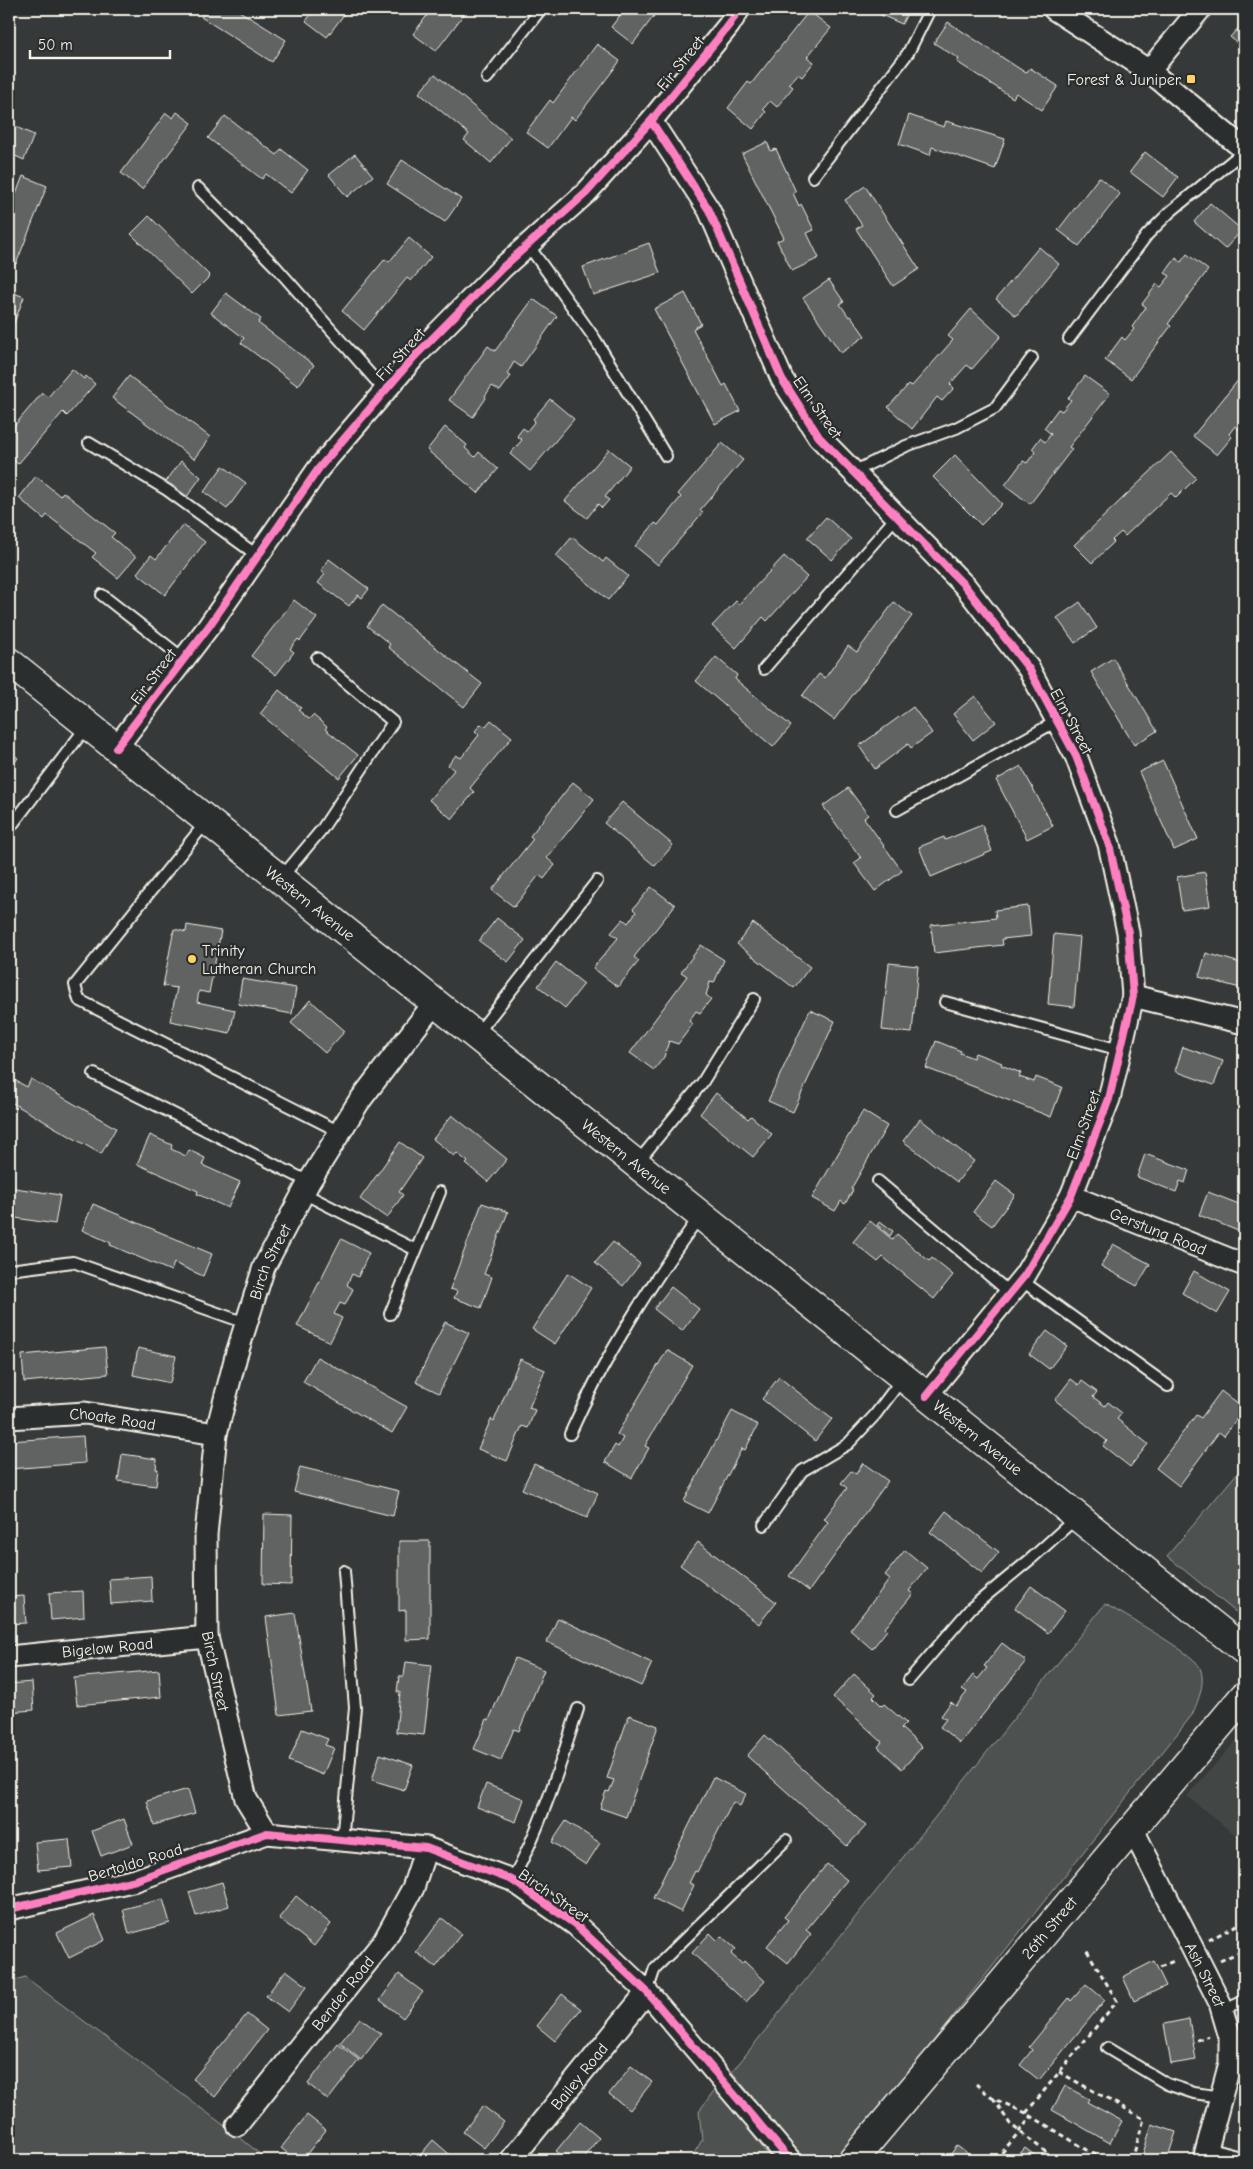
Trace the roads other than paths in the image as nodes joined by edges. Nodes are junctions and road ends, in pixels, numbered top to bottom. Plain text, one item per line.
1 (541, 9) edge
2 (739, 9) edge
3 (930, 9) edge
4 (1054, 9) edge
5 (1200, 9) edge
6 (1149, 71) junction
7 (487, 78) dead end
8 (651, 121) junction
9 (1244, 150) edge
10 (813, 177) dead end
11 (198, 188) dead end
12 (528, 245) junction
13 (1069, 339) dead end
14 (1032, 358) dead end
15 (385, 391) junction
16 (89, 443) dead end
17 (666, 456) dead end
18 (853, 472) junction
19 (897, 516) junction
20 (258, 556) junction
21 (102, 595) dead end
22 (317, 658) dead end
23 (184, 659) junction
24 (9, 662) edge
25 (764, 669) dead end
26 (1057, 721) junction
27 (88, 725) junction
28 (116, 748) junction
29 (897, 810) dead end
30 (207, 820) junction
31 (9, 829) edge
32 (281, 879) junction
33 (598, 881) dead end
34 (1133, 996) junction
35 (754, 999) dead end
36 (435, 1002) junction
37 (945, 1002) dead end
38 (1244, 1023) edge
39 (476, 1035) junction
40 (1120, 1050) junction
41 (94, 1074) dead end
42 (340, 1132) junction
43 (637, 1164) junction
44 (878, 1181) dead end
45 (306, 1187) junction
46 (440, 1192) dead end
47 (1071, 1196) junction
48 (701, 1215) junction
49 (416, 1250) junction
50 (1244, 1265) edge
51 (9, 1270) edge
52 (1016, 1286) junction
53 (390, 1314) dead end
54 (246, 1323) junction
55 (903, 1378) junction
56 (1168, 1386) dead end
57 (926, 1396) junction
58 (9, 1418) edge
59 (216, 1434) junction
60 (570, 1434) dead end
61 (1077, 1517) junction
62 (764, 1525) dead end
63 (344, 1571) dead end
64 (206, 1637) junction
65 (1244, 1650) edge
66 (9, 1657) edge
67 (909, 1680) dead end
68 (1244, 1696) edge
69 (578, 1709) dead end
70 (1132, 1828) junction
71 (267, 1833) junction
72 (342, 1840) junction
73 (786, 1840) dead end
74 (426, 1848) junction
75 (512, 1880) junction
76 (9, 1909) edge
77 (647, 1992) junction
78 (1244, 2000) edge
79 (1222, 2010) junction
80 (1108, 2048) dead end
81 (1221, 2097) junction
82 (237, 2125) dead end
83 (1206, 2154) edge
84 (1244, 2158) edge
85 (511, 2160) edge
86 (790, 2160) edge
87 (853, 2160) edge

1 - 7 lane
2 - 8 street, Fir Street
3 - 10 lane
4 - 6 street
5 - 6 street
6 - 9 street
8 - 12 street, Fir Street
8 - 18 street, Elm Street
9 - 13 lane
11 - 15 lane
12 - 15 street, Fir Street
12 - 17 lane
14 - 18 lane
15 - 20 street, Fir Street
16 - 20 lane
18 - 19 street, Elm Street
19 - 25 lane
19 - 26 street, Elm Street
20 - 23 street, Fir Street
21 - 23 lane
22 - 32 lane
23 - 28 street, Fir Street
24 - 27 main road, Western Avenue
26 - 29 lane
26 - 34 street, Elm Street
27 - 28 main road, Western Avenue
27 - 31 lane
28 - 30 main road, Western Avenue
30 - 32 main road, Western Avenue
30 - 42 lane
32 - 36 main road, Western Avenue
33 - 39 lane
34 - 38 street
34 - 40 street, Elm Street
35 - 43 lane
36 - 39 main road, Western Avenue
36 - 42 street, Birch Street
37 - 40 lane
39 - 43 main road, Western Avenue
40 - 47 street, Elm Street
41 - 45 lane
42 - 45 street, Birch Street
43 - 48 main road, Western Avenue
44 - 52 lane
45 - 49 lane
45 - 54 street, Birch Street
46 - 49 lane
47 - 50 street, Gerstung Road
47 - 52 street, Elm Street
48 - 55 main road, Western Avenue
48 - 60 lane
49 - 53 lane
51 - 54 lane
52 - 56 lane
52 - 57 street, Elm Street
54 - 59 street, Birch Street
55 - 57 main road, Western Avenue
55 - 62 lane
57 - 61 main road, Western Avenue
58 - 59 street, Choate Road
59 - 64 street, Birch Street
61 - 65 main road, Western Avenue
61 - 67 lane
63 - 72 lane
64 - 66 street, Bigelow Road
64 - 71 street, Birch Street
68 - 70 main road, 26th Street
69 - 75 lane
70 - 79 street, Ash Street
70 - 87 main road, 26th Street
71 - 72 street, Birch Street
71 - 76 street, Bertoldo Road
72 - 74 street, Birch Street
73 - 77 lane
74 - 75 street, Birch Street
74 - 82 street, Bender Road
75 - 77 street, Birch Street
77 - 85 street, Bailey Road
77 - 86 street, Birch Street
78 - 79 lane
79 - 81 street, Ash Street
80 - 81 lane
81 - 83 street, Ash Street
83 - 84 lane

